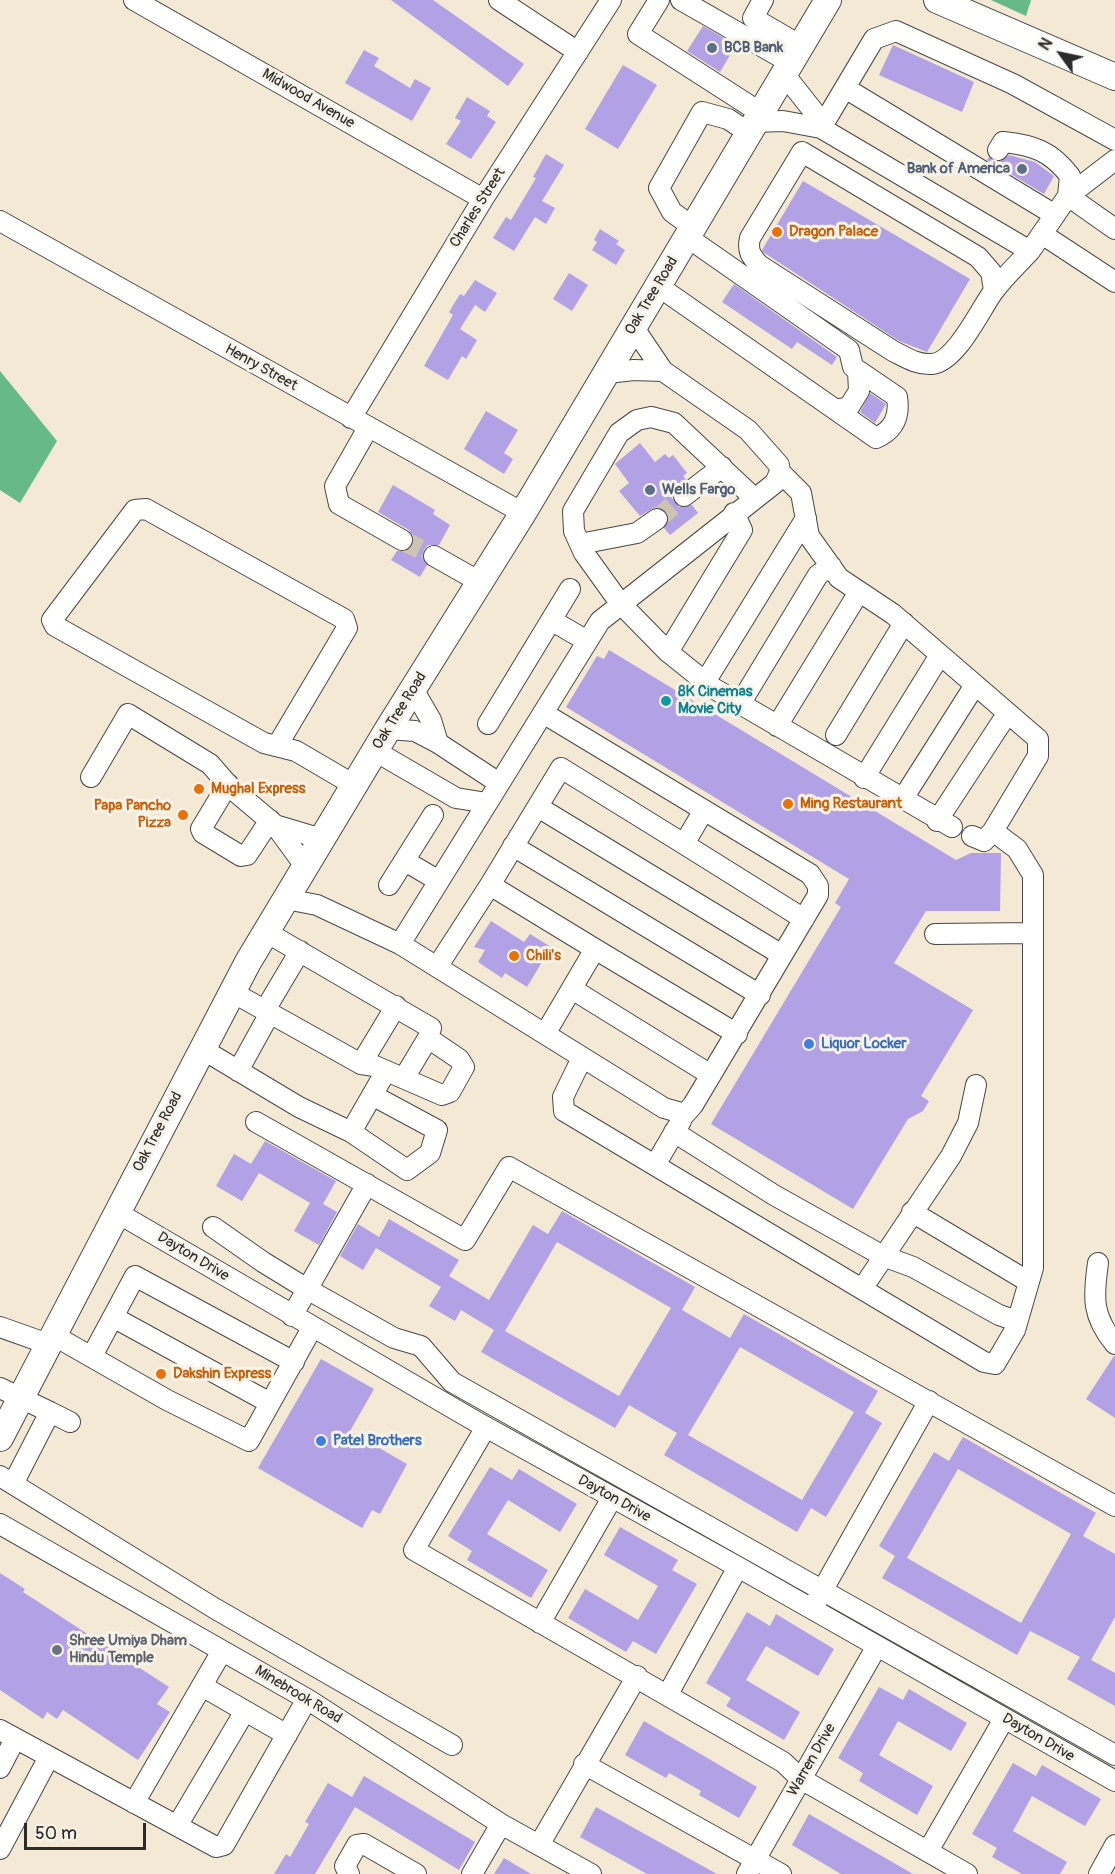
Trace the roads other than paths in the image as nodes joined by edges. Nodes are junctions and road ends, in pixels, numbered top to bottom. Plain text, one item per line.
1 (134, 0) edge
2 (499, 0) edge
3 (611, 0) edge
4 (659, 0) edge
5 (681, 0) edge
6 (763, 0) edge
7 (828, 0) edge
8 (937, 0) edge
9 (578, 52) junction
10 (792, 61) junction
11 (1115, 77) edge
12 (845, 88) junction
13 (755, 123) junction
14 (821, 128) junction
15 (842, 140) junction
16 (1115, 140) edge
17 (991, 162) junction
18 (1113, 165) edge
19 (825, 166) junction
20 (1068, 196) junction
21 (483, 199) junction
22 (1055, 215) junction
23 (0, 221) edge
24 (1115, 229) edge
25 (995, 230) junction
26 (690, 232) junction
27 (1042, 234) junction
28 (1030, 251) junction
29 (978, 257) junction
30 (1115, 282) edge
31 (658, 286) junction
32 (994, 290) junction
33 (634, 328) junction
34 (663, 371) junction
35 (858, 371) junction
36 (607, 373) junction
37 (836, 410) junction
38 (360, 423) junction
39 (722, 467) junction
40 (780, 472) junction
41 (684, 496) tunnel mouth
42 (754, 498) junction
43 (523, 513) junction
44 (735, 513) junction
45 (806, 518) junction
46 (657, 519) tunnel mouth
47 (402, 540) tunnel mouth
48 (580, 544) junction
49 (434, 556) tunnel mouth
50 (831, 566) junction
51 (480, 582) junction
52 (570, 589) dead end
53 (859, 592) junction
54 (620, 603) junction
55 (551, 620) junction
56 (903, 623) junction
57 (587, 641) junction
58 (668, 652) junction
59 (940, 655) junction
60 (705, 682) junction
61 (975, 685) junction
62 (413, 689) junction
63 (740, 704) junction
64 (543, 713) junction
65 (1006, 714) junction
66 (488, 724) dead end
67 (777, 726) junction
68 (388, 729) junction
69 (836, 735) dead end
70 (438, 743) junction
71 (277, 746) junction
72 (375, 751) junction
73 (91, 777) dead end
74 (864, 778) junction
75 (499, 783) junction
76 (228, 784) junction
77 (354, 785) junction
78 (456, 798) junction
79 (902, 800) junction
80 (487, 803) junction
81 (538, 807) junction
82 (704, 810) junction
83 (433, 815) dead end
84 (272, 823) junction
85 (473, 825) junction
86 (993, 831) junction
87 (972, 836) dead end
88 (322, 838) junction
89 (684, 844) junction
90 (513, 846) junction
91 (405, 861) junction
92 (305, 866) junction
93 (439, 881) junction
94 (389, 885) dead end
95 (490, 885) junction
96 (286, 898) junction
97 (804, 919) junction
98 (266, 932) junction
99 (1033, 933) junction
100 (935, 934) dead end
101 (400, 944) junction
102 (596, 949) junction
103 (300, 951) junction
104 (782, 955) junction
105 (437, 967) junction
106 (572, 989) junction
107 (232, 992) junction
108 (760, 995) junction
109 (396, 1006) junction
110 (268, 1011) junction
111 (545, 1034) junction
112 (737, 1034) junction
113 (428, 1038) junction
114 (202, 1049) junction
115 (582, 1058) junction
116 (361, 1064) junction
117 (238, 1071) junction
118 (395, 1075) junction
119 (711, 1075) junction
120 (976, 1085) dead end
121 (372, 1095) junction
122 (684, 1114) junction
123 (256, 1122) dead end
124 (351, 1132) junction
125 (674, 1132) junction
126 (655, 1165) junction
127 (367, 1184) junction
128 (116, 1212) junction
129 (912, 1212) junction
130 (213, 1227) dead end
131 (884, 1256) junction
132 (1098, 1263) dead end
133 (1029, 1282) junction
134 (307, 1289) junction
135 (862, 1289) junction
136 (292, 1316) junction
137 (113, 1317) junction
138 (1017, 1321) junction
139 (0, 1327) edge
140 (312, 1328) junction
141 (51, 1339) junction
142 (1115, 1344) edge
143 (92, 1356) junction
144 (294, 1362) junction
145 (11, 1393) edge
146 (929, 1401) junction
147 (270, 1403) junction
148 (50, 1412) junction
149 (70, 1422) dead end
150 (486, 1427) junction
151 (1, 1435) edge
152 (6, 1480) edge
153 (612, 1498) junction
154 (1115, 1506) edge
155 (0, 1524) edge
156 (738, 1567) junction
157 (823, 1590) junction
158 (812, 1609) junction
159 (540, 1623) junction
160 (877, 1646) junction
161 (222, 1651) junction
162 (637, 1676) junction
163 (202, 1686) junction
164 (668, 1694) junction
165 (308, 1699) junction
166 (245, 1711) junction
167 (1004, 1719) junction
168 (8, 1735) edge
169 (287, 1735) junction
170 (452, 1745) dead end
171 (1115, 1755) edge
172 (49, 1757) junction
173 (584, 1764) junction
174 (0, 1768) edge
175 (801, 1779) junction
176 (1115, 1781) edge
177 (134, 1803) junction
178 (501, 1824) junction
179 (177, 1826) junction
180 (539, 1845) junction
181 (1115, 1845) edge
182 (0, 1849) edge
183 (928, 1851) junction
184 (751, 1867) edge
185 (578, 1871) edge
186 (349, 1874) edge
187 (416, 1874) edge
188 (472, 1874) edge
189 (781, 1874) edge
190 (967, 1874) edge
191 (1099, 1874) edge

1 - 21 street, Midwood Avenue
2 - 9 street
3 - 9 street, Charles Street
4 - 13 street
5 - 10 street
6 - 10 street
7 - 10 main road, Oak Tree Road
8 - 11 main road
9 - 21 street, Charles Street
10 - 13 main road, Oak Tree Road
10 - 14 street
12 - 14 street
12 - 16 street
12 - 17 street
13 - 14 street
13 - 26 main road, Oak Tree Road
13 - 26 street
14 - 15 street
15 - 19 street
15 - 25 street
17 - 20 street
17 - 22 street
18 - 20 street
19 - 29 street
19 - 32 street
20 - 22 street
20 - 24 street
21 - 38 street, Charles Street
22 - 27 street
23 - 38 street, Henry Street
25 - 28 street
25 - 29 street
26 - 31 main road, Oak Tree Road
26 - 35 street
27 - 28 street
27 - 30 street
28 - 32 street
29 - 32 street
31 - 33 main road, Oak Tree Road
31 - 37 street
33 - 34 street
33 - 36 main road, Oak Tree Road
34 - 36 street
34 - 40 street
35 - 37 street
35 - 37 street
36 - 43 main road, Oak Tree Road
38 - 43 street, Henry Street
38 - 47 street, Charles Street
39 - 41 street
39 - 42 street
39 - 48 street
40 - 42 street
40 - 45 street
42 - 44 street
43 - 51 main road, Oak Tree Road
44 - 54 street
44 - 58 street
45 - 50 street
45 - 60 street
46 - 48 street
48 - 54 street
49 - 51 street
50 - 53 street
50 - 63 street
51 - 62 main road, Oak Tree Road
52 - 55 street
53 - 56 street
53 - 67 street
54 - 57 street
54 - 58 street
55 - 57 street
55 - 66 street
56 - 59 street
56 - 69 street
57 - 64 street
58 - 60 street
59 - 61 street
59 - 74 street
60 - 63 street
61 - 65 street
61 - 79 street
62 - 68 main road, Oak Tree Road
62 - 70 street
63 - 67 street
64 - 75 street
64 - 82 street
65 - 79 street
65 - 86 street
67 - 74 street
68 - 70 street
68 - 72 main road, Oak Tree Road
70 - 75 street
71 - 71 street
71 - 77 street
72 - 77 main road, Oak Tree Road
72 - 78 street
73 - 76 street
74 - 79 street
75 - 80 street
76 - 84 street
76 - 84 street
77 - 88 main road, Oak Tree Road
78 - 80 street
78 - 85 street
80 - 85 street
81 - 89 street
81 - 90 street
81 - 104 street
82 - 89 street
82 - 97 street
83 - 91 street
84 - 88 street
84 - 92 street
85 - 93 street
86 - 87 street
86 - 99 street
88 - 92 main road, Oak Tree Road
89 - 97 street
90 - 95 street
90 - 108 street
91 - 93 street
91 - 94 street
92 - 96 main road, Oak Tree Road
93 - 101 street
95 - 102 street
95 - 105 street
96 - 98 main road, Oak Tree Road
96 - 101 street
97 - 104 street
98 - 103 street
98 - 107 main road, Oak Tree Road
99 - 100 street
99 - 133 street
101 - 105 street
102 - 106 street
102 - 112 street
103 - 109 street
103 - 110 street
104 - 108 street
105 - 111 street
106 - 111 street
106 - 119 street
107 - 110 street
107 - 114 main road, Oak Tree Road
108 - 112 street
109 - 113 street
109 - 116 street
110 - 116 street
110 - 117 street
111 - 115 street
112 - 119 street
113 - 118 street
113 - 118 street
114 - 117 street
114 - 128 main road, Oak Tree Road
115 - 122 street
115 - 126 street
116 - 118 street
117 - 124 street
118 - 121 street
119 - 122 street
120 - 129 street
121 - 124 street
121 - 124 street
122 - 125 street
123 - 127 street
125 - 126 street
125 - 131 street
126 - 135 street
127 - 134 street
127 - 146 street
128 - 136 street, Dayton Drive
128 - 141 main road, Oak Tree Road
129 - 131 street
129 - 133 street
130 - 134 street
131 - 135 street
131 - 138 street
132 - 142 street
133 - 138 street
134 - 136 street
134 - 157 street
135 - 138 street
136 - 140 street, Dayton Drive
137 - 143 street
137 - 144 street
137 - 147 street
139 - 141 street
140 - 144 street
140 - 150 street, Dayton Drive
141 - 143 street
141 - 145 main road, Oak Tree Road
143 - 147 street
144 - 147 street
145 - 148 street
145 - 151 main road, Oak Tree Road
146 - 154 street
146 - 157 street
148 - 149 street
148 - 152 street
150 - 153 street, Dayton Drive
150 - 159 street
152 - 170 street
153 - 156 street, Dayton Drive
153 - 159 street
155 - 161 street, Minebrook Road
156 - 158 street, Dayton Drive
156 - 164 street
157 - 158 street
157 - 171 street
158 - 160 street, Dayton Drive
159 - 162 street
160 - 167 street, Dayton Drive
160 - 175 street, Warren Drive
161 - 163 street
161 - 165 street, Minebrook Road
162 - 164 street
162 - 173 street
163 - 166 street
163 - 177 street
164 - 175 street
165 - 169 street
165 - 178 street, Minebrook Road
166 - 169 street
166 - 179 street
167 - 176 street, Dayton Drive
167 - 183 street
168 - 172 street
168 - 174 street
169 - 179 street
172 - 177 street
172 - 182 street
173 - 180 street
173 - 184 street
175 - 183 street
175 - 184 street, Warren Drive
177 - 179 street
178 - 180 street, Minebrook Road
178 - 188 street
180 - 185 street, Minebrook Road
181 - 191 street
183 - 190 street
184 - 189 street
186 - 187 street

